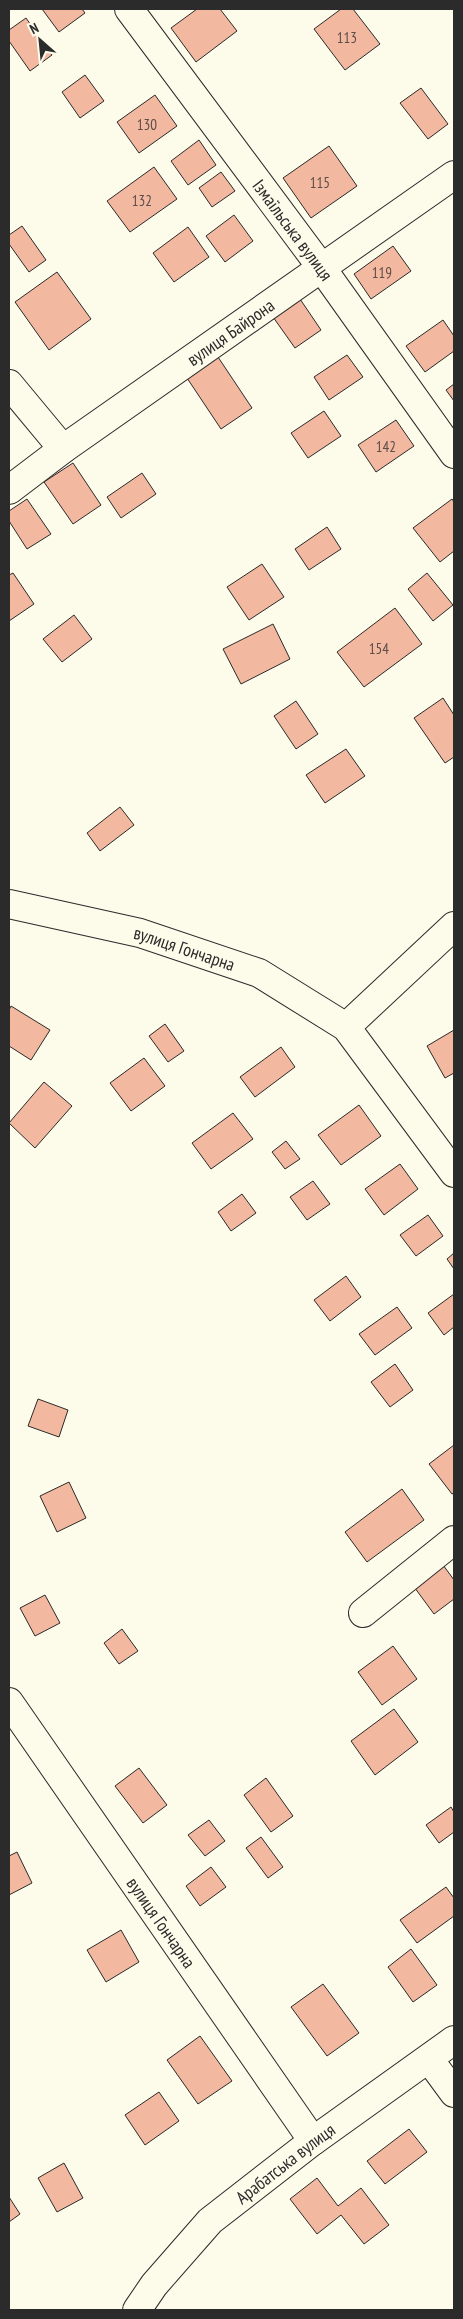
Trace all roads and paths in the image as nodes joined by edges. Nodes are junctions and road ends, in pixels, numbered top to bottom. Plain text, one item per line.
1 (129, 9) edge
2 (454, 174) edge
3 (321, 267) junction
4 (9, 384) edge
5 (63, 449) junction
6 (454, 454) edge
7 (9, 490) edge
8 (9, 904) edge
9 (454, 926) edge
10 (346, 1027) junction
11 (454, 1174) edge
12 (454, 1540) edge
13 (364, 1613) dead end
14 (9, 1702) edge
15 (454, 2040) edge
16 (428, 2059) junction
17 (454, 2093) edge
18 (312, 2141) junction
19 (137, 2310) edge

1 - 3 street, Ізмаїльська вулиця
2 - 3 street, вулиця Байрона
3 - 5 street, вулиця Байрона
3 - 6 street, Ізмаїльська вулиця
4 - 5 street
5 - 7 street, вулиця Байрона
8 - 10 street, вулиця Гончарна
9 - 10 street
10 - 11 street, вулиця Гончарна
12 - 13 street
14 - 18 street, вулиця Гончарна
15 - 16 street, Арабатська вулиця
16 - 17 street
16 - 18 street, Арабатська вулиця
18 - 19 street, Арабатська вулиця

